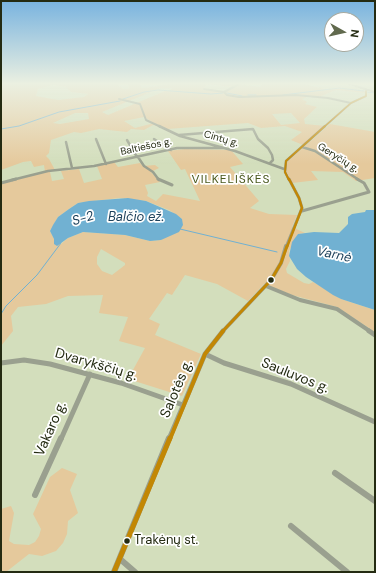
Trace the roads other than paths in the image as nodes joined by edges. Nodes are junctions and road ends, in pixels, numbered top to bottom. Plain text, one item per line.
1 (143, 111) edge
2 (343, 111) edge
3 (178, 135) junction
4 (96, 139) dead end
5 (154, 139) dead end
6 (127, 140) dead end
7 (66, 142) dead end
8 (302, 147) junction
9 (224, 148) junction
10 (171, 150) junction
11 (137, 157) junction
12 (270, 163) junction
13 (106, 164) junction
14 (72, 168) junction
15 (284, 169) junction
16 (1, 183) edge
17 (172, 185) dead end
18 (302, 211) junction
19 (266, 286) junction
20 (375, 336) edge
21 (205, 354) junction
22 (1, 363) edge
23 (90, 374) junction
24 (183, 405) junction
25 (375, 422) edge
26 (335, 473) dead end
27 (35, 495) dead end
28 (375, 501) edge
29 (291, 526) dead end
30 (120, 559) junction
31 (114, 572) edge
32 (135, 572) edge
33 (347, 572) edge

1 - 3 street, Cintų g.
2 - 8 street
3 - 9 street, Cintų g.
3 - 12 street
4 - 13 street
5 - 10 street
6 - 11 street
7 - 14 street
8 - 15 street
8 - 18 street, Geryčių g.
9 - 10 street, Baltiešos g.
9 - 12 street, Cintų g.
10 - 11 street, Baltiešos g.
11 - 13 street, Baltiešos g.
11 - 17 street
12 - 15 street, Cintų g.
13 - 14 street, Baltiešos g.
14 - 16 street, Baltiešos g.
15 - 18 street
18 - 19 street, Salotės g.
19 - 20 street
19 - 21 street, Salotės g.
21 - 24 street, Salotės g.
21 - 25 street, Sauluvos g.
22 - 23 street, Dvarykščių g.
23 - 24 street, Dvarykščių g.
23 - 27 street, Vakaro g.
24 - 30 street, Salotės g.
26 - 28 street
29 - 33 street
30 - 31 street, Salotės g.
30 - 32 street

